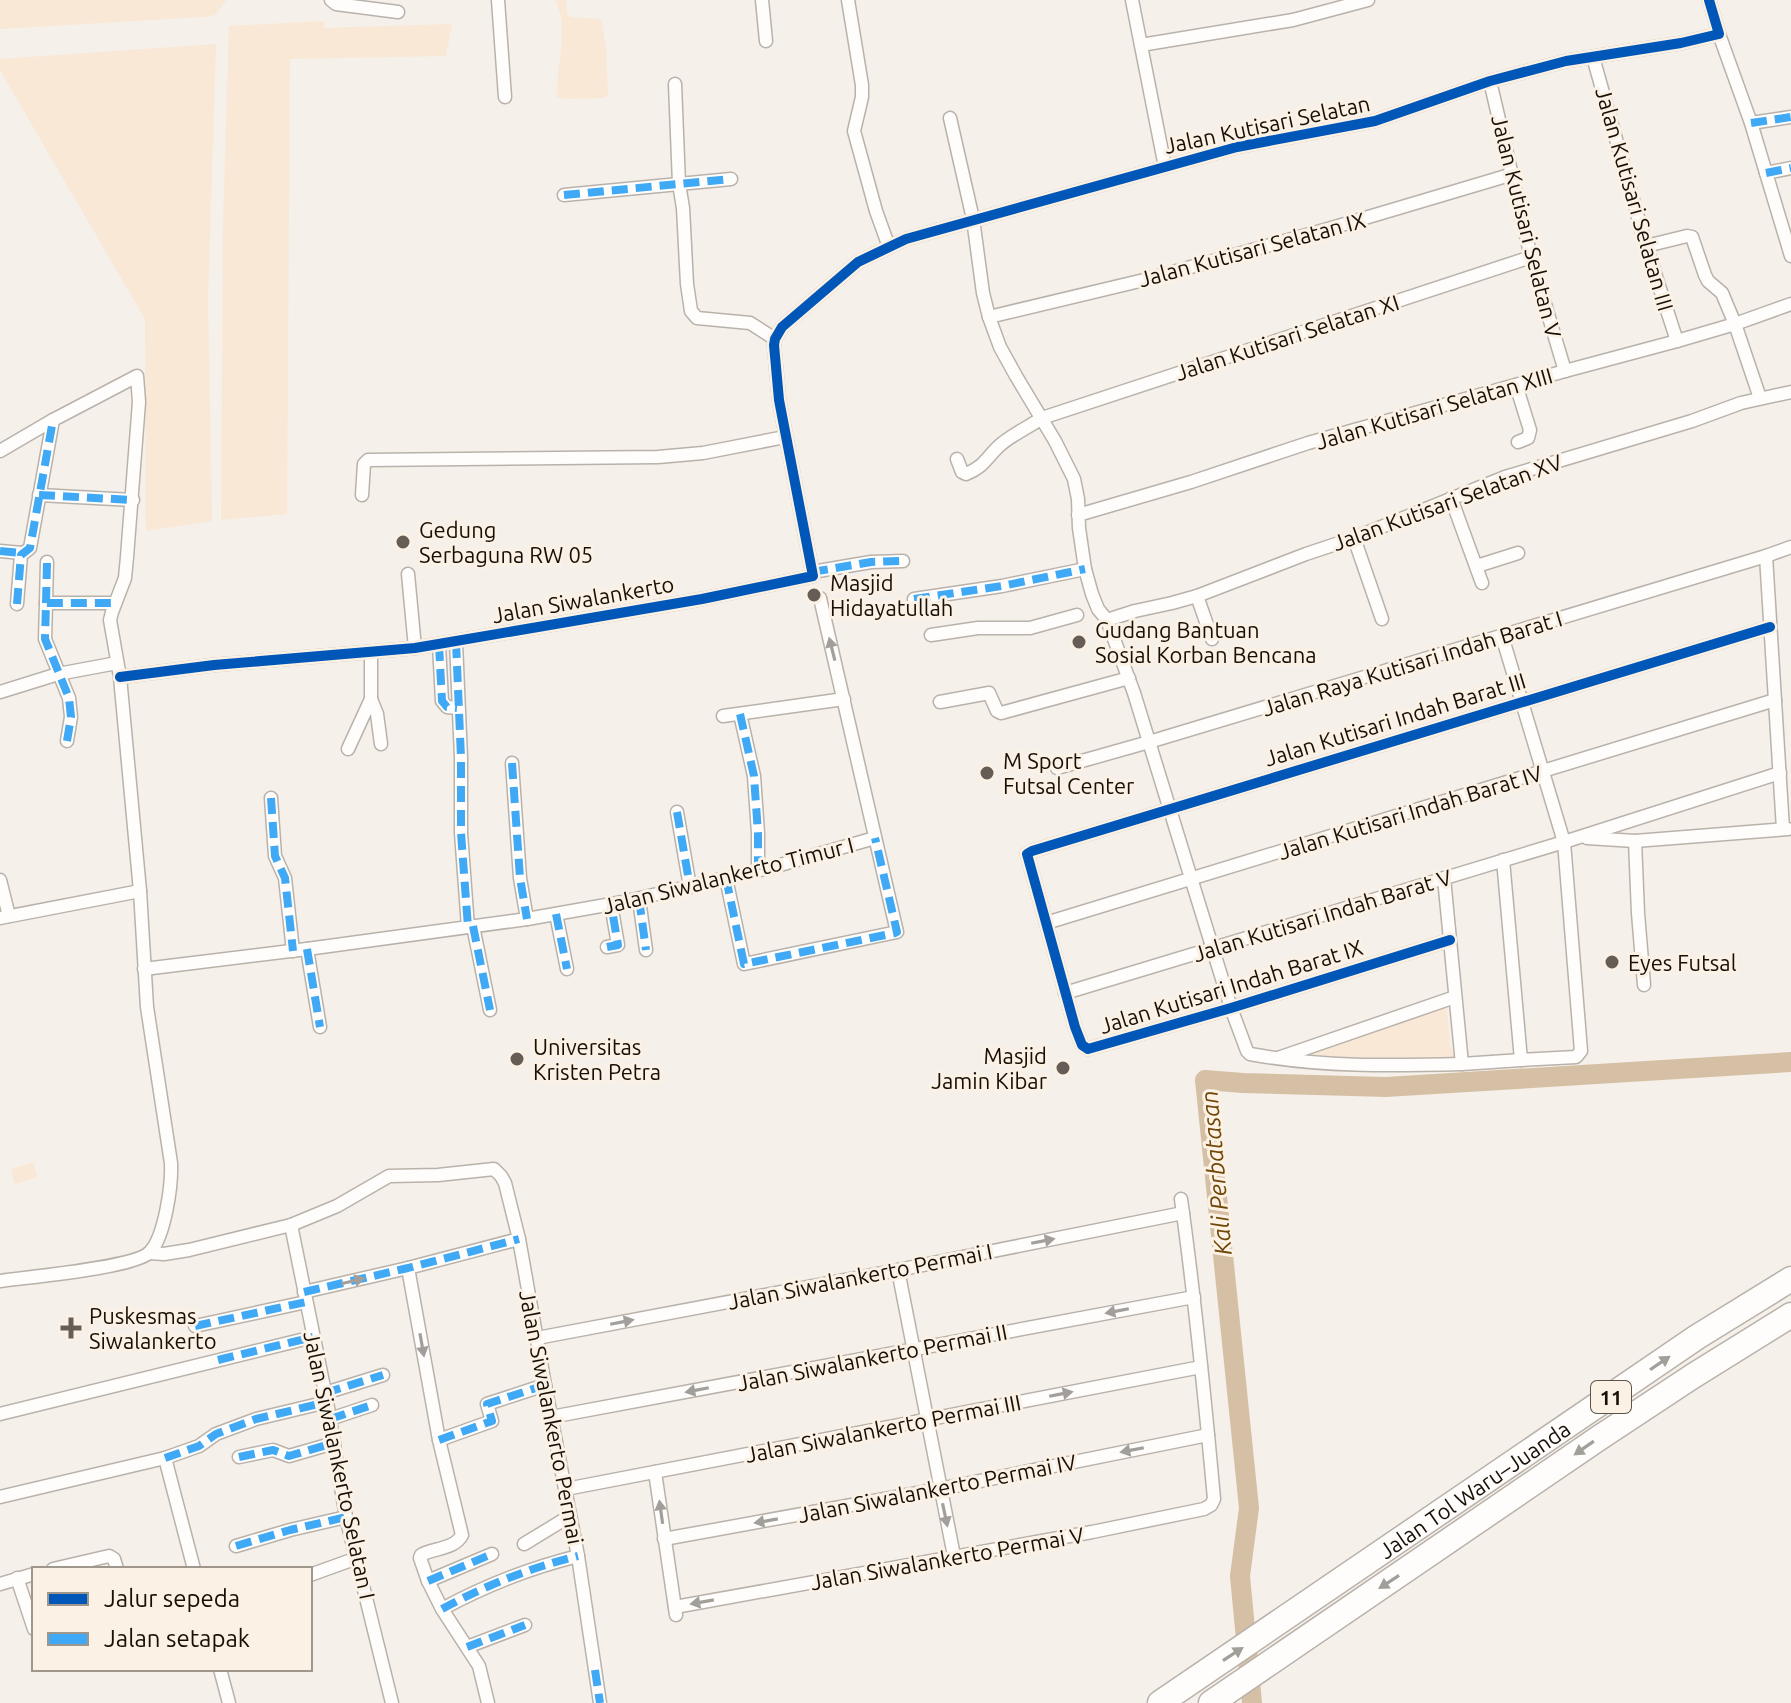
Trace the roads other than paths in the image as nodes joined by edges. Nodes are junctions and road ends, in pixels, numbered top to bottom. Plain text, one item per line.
1 (331, 0) edge
2 (498, 0) edge
3 (762, 0) edge
4 (848, 0) edge
5 (1132, 0) edge
6 (1368, 0) edge
7 (1709, 0) edge
8 (398, 12) dead end
9 (1719, 34) junction
10 (766, 41) dead end
11 (1141, 45) junction
12 (1593, 57) junction
13 (1490, 81) junction
14 (675, 84) dead end
15 (505, 97) dead end
16 (1791, 117) edge
17 (950, 118) dead end
18 (1751, 123) junction
19 (1165, 167) junction
20 (1791, 168) edge
21 (1766, 173) junction
22 (1513, 174) junction
23 (731, 179) dead end
24 (679, 184) junction
25 (564, 195) dead end
26 (973, 219) junction
27 (1646, 246) junction
28 (889, 247) junction
29 (1791, 256) edge
30 (1531, 257) junction
31 (1791, 304) edge
32 (989, 317) junction
33 (1735, 324) junction
34 (775, 339) junction
35 (1677, 341) junction
36 (1565, 371) junction
37 (1516, 385) junction
38 (1791, 392) edge
39 (1760, 398) junction
40 (1042, 418) junction
41 (53, 420) junction
42 (785, 437) junction
43 (1518, 442) dead end
44 (0, 451) edge
45 (957, 459) dead end
46 (39, 495) junction
47 (362, 495) dead end
48 (1451, 498) junction
49 (133, 500) junction
50 (1078, 515) junction
51 (1354, 538) junction
52 (1791, 547) edge
53 (0, 551) edge
54 (22, 553) junction
55 (1518, 553) dead end
56 (1766, 556) junction
57 (1791, 558) edge
58 (903, 561) dead end
59 (47, 562) dead end
60 (1477, 566) junction
61 (1085, 569) junction
62 (408, 574) dead end
63 (812, 574) junction
64 (1482, 583) dead end
65 (1197, 596) junction
66 (914, 599) dead end
67 (46, 603) junction
68 (115, 603) junction
69 (17, 604) dead end
70 (1098, 609) junction
71 (1382, 619) dead end
72 (1107, 620) junction
73 (1770, 627) junction
74 (931, 635) dead end
75 (1502, 636) junction
76 (1212, 639) dead end
77 (456, 642) junction
78 (439, 645) junction
79 (415, 648) junction
80 (371, 653) junction
81 (117, 663) junction
82 (58, 674) junction
83 (120, 677) junction
84 (1129, 678) junction
85 (0, 692) edge
86 (371, 699) junction
87 (844, 699) junction
88 (1775, 700) junction
89 (940, 702) dead end
90 (1522, 702) junction
91 (457, 708) junction
92 (740, 714) junction
93 (723, 716) dead end
94 (67, 741) dead end
95 (1149, 742) junction
96 (381, 744) dead end
97 (348, 749) dead end
98 (512, 763) dead end
99 (1057, 768) dead end
100 (1543, 771) junction
101 (1780, 773) junction
102 (271, 798) dead end
103 (1170, 809) junction
104 (677, 812) dead end
105 (1787, 829) edge
106 (1579, 837) junction
107 (875, 838) junction
108 (1635, 841) junction
109 (1564, 842) junction
110 (1032, 851) joint
111 (1503, 860) junction
112 (758, 870) junction
113 (726, 878) junction
114 (1444, 878) junction
115 (1191, 879) junction
116 (0, 880) edge
117 (690, 887) junction
118 (140, 891) junction
119 (639, 899) junction
120 (611, 904) junction
121 (556, 914) junction
122 (4, 917) edge
123 (527, 919) junction
124 (1046, 923) junction
125 (470, 926) junction
126 (1450, 940) junction
127 (607, 947) dead end
128 (1213, 948) junction
129 (300, 950) junction
130 (646, 950) dead end
131 (144, 969) junction
132 (567, 969) dead end
133 (1644, 985) dead end
134 (1065, 993) junction
135 (1455, 997) junction
136 (1231, 1008) junction
137 (490, 1010) dead end
138 (320, 1027) dead end
139 (1275, 1059) junction
140 (1521, 1060) junction
141 (1462, 1064) junction
142 (1181, 1199) dead end
143 (1183, 1213) junction
144 (291, 1225) junction
145 (519, 1239) junction
146 (149, 1253) junction
147 (408, 1268) junction
148 (898, 1270) junction
149 (1791, 1279) edge
150 (0, 1281) edge
151 (305, 1297) junction
152 (1194, 1297) junction
153 (1791, 1315) edge
154 (195, 1326) dead end
155 (313, 1337) junction
156 (537, 1338) junction
157 (914, 1349) junction
158 (1201, 1367) junction
159 (383, 1375) dead end
160 (545, 1385) junction
161 (326, 1397) junction
162 (372, 1405) dead end
163 (0, 1414) edge
164 (551, 1417) junction
165 (330, 1419) junction
166 (926, 1419) junction
167 (1208, 1435) junction
168 (439, 1440) junction
169 (334, 1443) junction
170 (239, 1457) dead end
171 (165, 1458) junction
172 (655, 1472) junction
173 (566, 1489) junction
174 (940, 1489) junction
175 (0, 1497) edge
176 (570, 1516) junction
177 (346, 1517) junction
178 (664, 1539) junction
179 (524, 1544) dead end
180 (236, 1546) dead end
181 (492, 1554) dead end
182 (578, 1556) junction
183 (954, 1556) junction
184 (357, 1558) junction
185 (62, 1567) edge
186 (116, 1567) edge
187 (193, 1567) edge
188 (32, 1574) edge
189 (312, 1574) edge
190 (17, 1578) junction
191 (428, 1581) junction
192 (0, 1584) edge
193 (442, 1609) junction
194 (32, 1623) edge
195 (525, 1625) dead end
196 (467, 1647) junction
197 (221, 1671) edge
198 (229, 1703) edge
199 (392, 1703) edge
200 (488, 1703) edge
201 (600, 1703) edge
202 (1160, 1703) edge
203 (1211, 1703) edge

1 - 8 street
2 - 15 street
3 - 10 street
4 - 28 street
5 - 11 street
6 - 11 street
7 - 9 street
9 - 12 street, Jalan Kutisari Selatan
9 - 18 street
11 - 19 street
12 - 13 street, Jalan Kutisari Selatan
12 - 27 street, Jalan Kutisari Selatan III
13 - 19 street, Jalan Kutisari Selatan
13 - 22 street, Jalan Kutisari Selatan V
14 - 24 street
16 - 18 street
17 - 26 street
18 - 21 street
19 - 26 street, Jalan Kutisari Selatan
20 - 21 street
21 - 29 street
22 - 30 street, Jalan Kutisari Selatan V
22 - 32 street, Jalan Kutisari Selatan IX
23 - 24 street
24 - 25 street
24 - 34 street
26 - 28 street, Jalan Kutisari Selatan
26 - 32 street
27 - 33 street
27 - 35 street, Jalan Kutisari Selatan III
28 - 34 street, Jalan Kutisari Selatan
30 - 36 street, Jalan Kutisari Selatan V
30 - 40 street, Jalan Kutisari Selatan XI
31 - 33 street, Jalan Kutisari Selatan XIII
32 - 40 street
33 - 35 street, Jalan Kutisari Selatan XIII
33 - 39 street
34 - 42 street
35 - 36 street, Jalan Kutisari Selatan XIII
36 - 37 street, Jalan Kutisari Selatan XIII
37 - 43 street
37 - 50 street, Jalan Kutisari Selatan XIII
38 - 39 street, Jalan Kutisari Selatan XV
39 - 48 street, Jalan Kutisari Selatan XV
40 - 45 street, Jalan Kutisari Selatan XI
40 - 50 street
41 - 44 street
41 - 46 street
41 - 49 street
42 - 47 street
42 - 63 street
46 - 49 street
46 - 54 street
48 - 51 street, Jalan Kutisari Selatan XV
48 - 60 street
49 - 68 street
50 - 61 street
51 - 65 street, Jalan Kutisari Selatan XV
51 - 71 street
52 - 56 street, Jalan Raya Kutisari Indah Barat I
53 - 54 street
54 - 69 street
55 - 60 street
56 - 57 street
56 - 73 street
56 - 75 street, Jalan Raya Kutisari Indah Barat I
58 - 63 street, Jalan Siwalankerto
59 - 67 street
60 - 64 street
61 - 66 street
61 - 70 street
62 - 79 street
63 - 77 street, Jalan Siwalankerto
87 -> 63 street, Jalan Siwalankerto Timur I
65 - 72 street, Jalan Kutisari Selatan XV
65 - 76 street
67 - 68 street
67 - 82 street
68 - 81 street
70 - 72 street
70 - 74 street
72 - 84 street
73 - 88 street
73 - 90 street, Jalan Kutisari Indah Barat III
75 - 90 street
75 - 95 street, Jalan Raya Kutisari Indah Barat I
77 - 78 street, Jalan Siwalankerto
77 - 91 street
78 - 79 street, Jalan Siwalankerto
78 - 91 street
79 - 80 street, Jalan Siwalankerto
80 - 83 street, Jalan Siwalankerto
80 - 86 street
81 - 82 street
81 - 83 street
82 - 85 street
82 - 94 street
83 - 118 street
84 - 89 street
84 - 95 street
86 - 96 street
86 - 97 street
87 - 92 street
87 - 107 street, Jalan Siwalankerto Timur I
88 - 100 street, Jalan Kutisari Indah Barat IV
88 - 101 street
90 - 100 street
90 - 103 street, Jalan Kutisari Indah Barat III
91 - 125 street
92 - 93 street
92 - 112 street
95 - 99 street, Jalan Raya Kutisari Indah Barat I
95 - 103 street
98 - 123 street
100 - 109 street
100 - 115 street, Jalan Kutisari Indah Barat IV
101 - 105 street
101 - 106 street, Jalan Kutisari Indah Barat V
102 - 129 street
103 - 110 street, Jalan Kutisari Indah Barat III
103 - 115 street
104 - 117 street
105 - 108 street, Jalan Kutisari Indah Barat V
106 - 108 street, Jalan Kutisari Indah Barat V
106 - 109 street, Jalan Kutisari Indah Barat V
107 - 112 street, Jalan Siwalankerto Timur I
107 - 113 street
108 - 133 street
109 - 111 street, Jalan Kutisari Indah Barat V
109 - 140 street
110 - 124 street, Jalan Kutisari Indah Barat IX
111 - 114 street, Jalan Kutisari Indah Barat V
111 - 140 street
112 - 113 street, Jalan Siwalankerto Timur I
113 - 117 street, Jalan Siwalankerto Timur I
114 - 126 street
114 - 128 street, Jalan Kutisari Indah Barat V
115 - 124 street, Jalan Kutisari Indah Barat IV
115 - 128 street
116 - 122 street
117 - 119 street, Jalan Siwalankerto Timur I
118 - 122 street
118 - 131 street
119 - 120 street, Jalan Siwalankerto Timur I
119 - 130 street
120 - 121 street, Jalan Siwalankerto Timur I
120 - 127 street
121 - 123 street, Jalan Siwalankerto Timur I
121 - 132 street
123 - 125 street, Jalan Siwalankerto Timur I
124 - 134 street, Jalan Kutisari Indah Barat IX
125 - 129 street, Jalan Siwalankerto Timur I
125 - 137 street
126 - 135 street
126 - 136 street, Jalan Kutisari Indah Barat IX
128 - 134 street, Jalan Kutisari Indah Barat V
128 - 136 street
129 - 131 street, Jalan Siwalankerto Timur I
129 - 138 street
131 - 146 street
134 - 136 street, Jalan Kutisari Indah Barat IX
135 - 139 street
135 - 141 street
136 - 139 street
139 - 141 street
140 - 141 street
142 - 143 street
148 -> 143 street, Jalan Siwalankerto Permai I
143 - 152 street
144 - 145 street, Jalan Siwalankerto Permai
144 - 146 street
144 - 151 street, Jalan Siwalankerto Selatan I
145 - 147 street
145 - 156 street, Jalan Siwalankerto Permai
146 - 150 street
151 -> 147 street
147 -> 168 street
156 -> 148 street, Jalan Siwalankerto Permai I
148 - 157 street
202 -> 149 highway, Jalan Tol Waru–Juanda / 11
151 - 154 street
151 - 155 street, Jalan Siwalankerto Selatan I
152 -> 157 street, Jalan Siwalankerto Permai II
152 - 158 street
153 -> 203 highway, Jalan Tol Waru–Juanda / 11
155 - 161 street, Jalan Siwalankerto Selatan I
155 - 163 street
156 - 160 street, Jalan Siwalankerto Permai
157 -> 164 street, Jalan Siwalankerto Permai II
157 - 166 street
166 -> 158 street, Jalan Siwalankerto Permai III
158 - 167 street
159 - 161 street
160 - 164 street, Jalan Siwalankerto Permai
160 - 168 street
161 - 165 street, Jalan Siwalankerto Selatan I
161 - 171 street
162 - 165 street
164 - 173 street, Jalan Siwalankerto Permai
165 - 169 street, Jalan Siwalankerto Selatan I
166 - 172 street, Jalan Siwalankerto Permai III
166 - 174 street
167 -> 174 street, Jalan Siwalankerto Permai IV
167 - 183 street, Jalan Siwalankerto Permai V
168 - 191 street
169 - 170 street
169 - 177 street, Jalan Siwalankerto Selatan I
171 - 175 street
171 - 187 street
172 - 173 street, Jalan Siwalankerto Permai III
178 -> 172 street
173 - 176 street, Jalan Siwalankerto Permai
174 -> 178 street, Jalan Siwalankerto Permai IV
174 -> 183 street
176 - 179 street
176 - 182 street, Jalan Siwalankerto Permai
177 - 180 street
177 - 184 street, Jalan Siwalankerto Selatan I
183 -> 178 street, Jalan Siwalankerto Permai V
181 - 191 street
182 - 193 street
182 - 201 street, Jalan Siwalankerto Permai
184 - 189 street
184 - 199 street, Jalan Siwalankerto Selatan I
185 - 186 street
188 - 190 street
190 - 192 street
190 - 194 street
191 - 193 street
193 - 196 street
195 - 196 street
196 - 200 street
197 - 198 street

